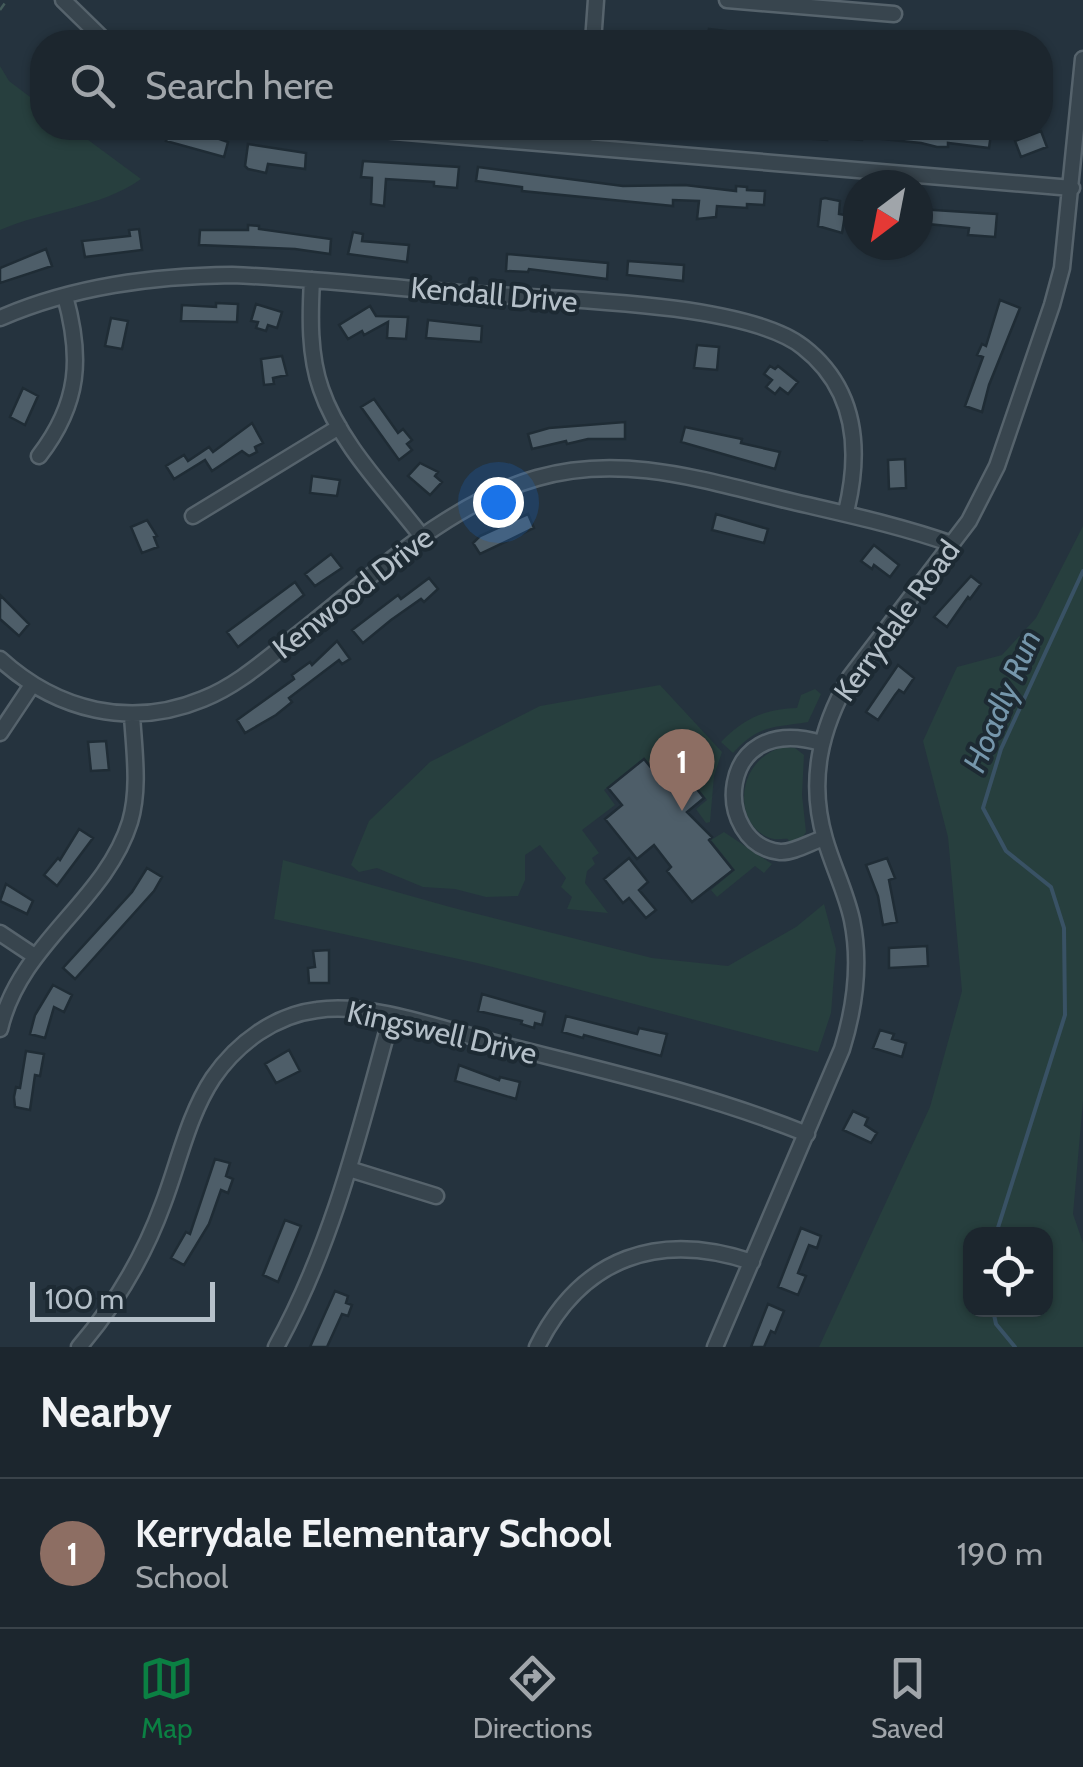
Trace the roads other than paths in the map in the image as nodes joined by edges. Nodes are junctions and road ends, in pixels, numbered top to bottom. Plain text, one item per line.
1 (62, 0) edge
2 (596, 0) edge
3 (727, 0) edge
4 (894, 14) dead end
5 (93, 30) edge
6 (594, 30) edge
7 (1083, 60) edge
8 (509, 140) edge
9 (584, 140) edge
10 (584, 146) junction
11 (1072, 188) junction
12 (312, 280) junction
13 (66, 296) junction
14 (0, 318) edge
15 (338, 426) junction
16 (40, 456) dead end
17 (846, 512) junction
18 (194, 516) dead end
19 (423, 538) junction
20 (952, 544) junction
21 (0, 659) edge
22 (32, 685) junction
23 (132, 715) junction
24 (0, 733) edge
25 (821, 742) junction
26 (824, 838) junction
27 (0, 933) edge
28 (34, 956) junction
29 (391, 1017) junction
30 (0, 1029) edge
31 (807, 1134) junction
32 (348, 1169) junction
33 (436, 1196) dead end
34 (752, 1262) junction
35 (79, 1347) edge
36 (276, 1347) edge
37 (537, 1347) edge
38 (715, 1347) edge

1 - 5 street
2 - 6 street
3 - 4 street
7 - 11 street, Kerrydale Road
8 - 10 street
9 - 10 street
10 - 11 street
11 - 20 street, Kerrydale Road
12 - 13 street, Kendall Drive
12 - 15 street
12 - 17 street, Kendall Drive
13 - 14 street, Kendall Drive
13 - 16 street
15 - 18 street
15 - 19 street
17 - 19 street, Kenwood Drive
17 - 20 street, Kenwood Drive
19 - 23 street, Kenwood Drive
20 - 25 street, Kerrydale Road
21 - 22 street, Kenwood Drive
22 - 23 street, Kenwood Drive
22 - 24 street
23 - 28 street
25 - 26 street, Kerrydale Road
25 - 26 street
26 - 31 street, Kerrydale Road
27 - 28 street
28 - 30 street
29 - 31 street, Kingswell Drive
29 - 32 street
29 - 35 street, Kingswell Drive
31 - 34 street, Kerrydale Road
32 - 33 street
32 - 36 street
34 - 37 street
34 - 38 street, Kerrydale Road

